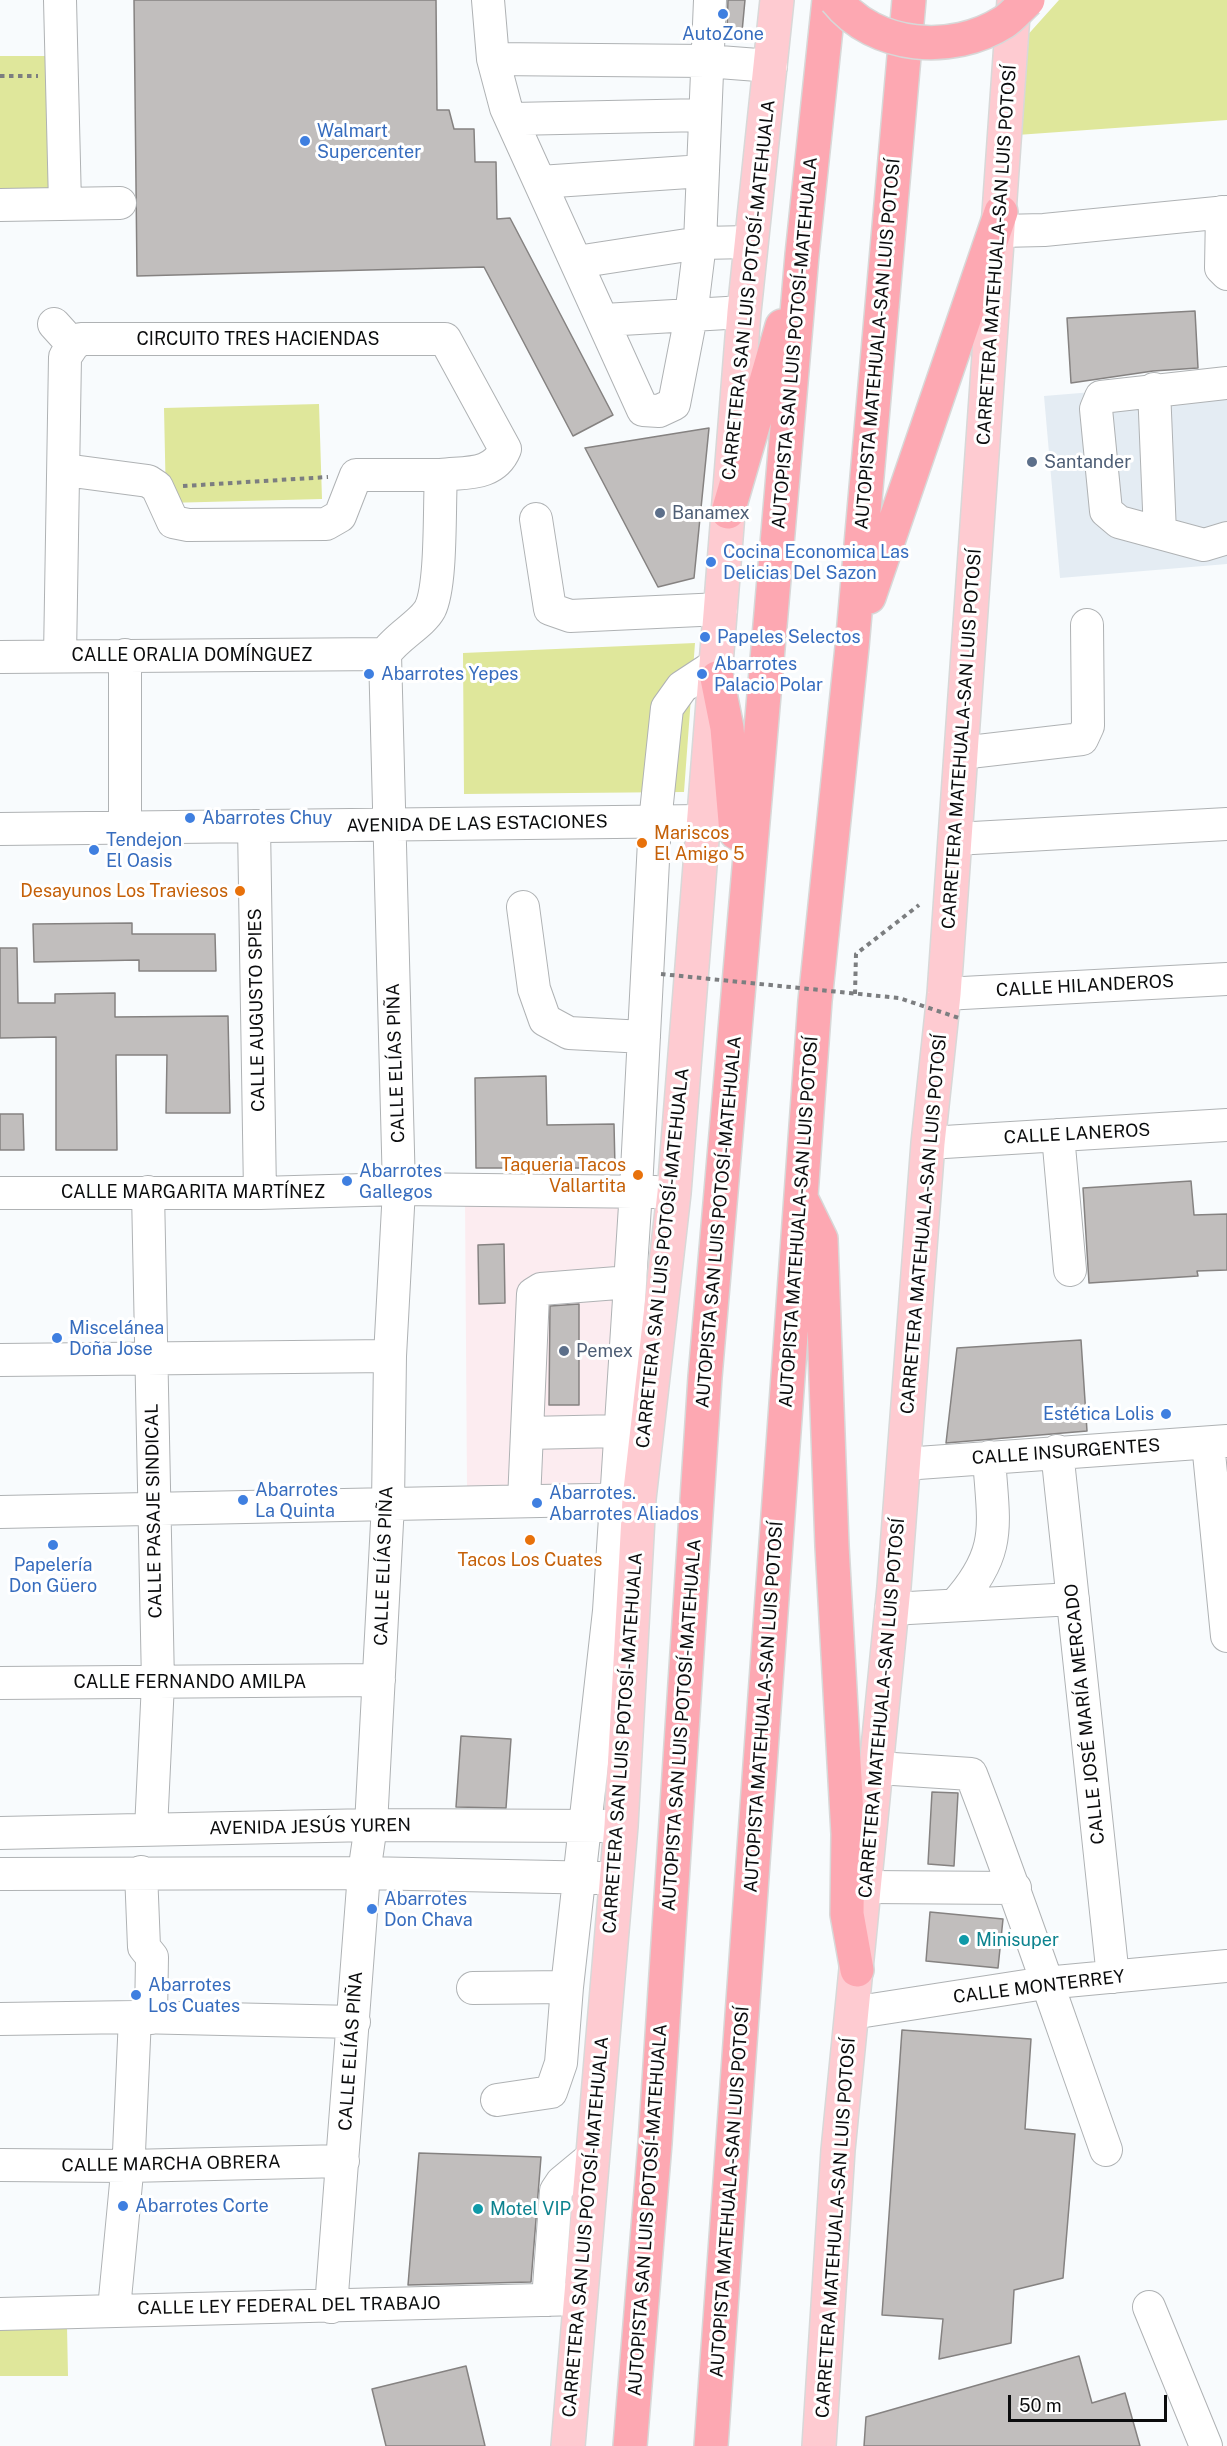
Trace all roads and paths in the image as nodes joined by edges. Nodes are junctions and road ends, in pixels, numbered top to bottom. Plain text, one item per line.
1 (60, 0) edge
2 (488, 0) edge
3 (710, 0) edge
4 (777, 0) edge
5 (829, 0) edge
6 (836, 0) edge
7 (909, 0) edge
8 (1014, 0) edge
9 (1028, 0) edge
10 (493, 59) junction
11 (706, 61) junction
12 (771, 66) junction
13 (0, 76) edge
14 (62, 76) junction
15 (705, 115) junction
16 (512, 119) junction
17 (703, 171) junction
18 (540, 182) junction
19 (120, 203) dead end
20 (65, 204) junction
21 (0, 205) edge
22 (1224, 212) edge
23 (1000, 221) junction
24 (750, 242) junction
25 (700, 243) junction
26 (802, 255) junction
27 (577, 261) junction
28 (1227, 274) edge
29 (744, 312) junction
30 (691, 316) junction
31 (604, 320) junction
32 (1227, 383) edge
33 (1154, 389) junction
34 (65, 470) junction
35 (356, 475) junction
36 (441, 476) junction
37 (157, 487) junction
38 (728, 512) junction
39 (536, 519) dead end
40 (1160, 533) junction
41 (1227, 538) edge
42 (721, 609) junction
43 (1087, 625) dead end
44 (852, 647) junction
45 (125, 654) junction
46 (385, 654) junction
47 (60, 656) junction
48 (0, 657) edge
49 (717, 671) junction
50 (961, 753) junction
51 (702, 821) junction
52 (655, 822) junction
53 (390, 824) junction
54 (1227, 824) edge
55 (125, 826) junction
56 (254, 826) junction
57 (0, 830) edge
58 (955, 839) junction
59 (919, 905) dead end
60 (523, 907) dead end
61 (744, 925) junction
62 (661, 974) dead end
63 (1227, 979) edge
64 (855, 994) junction
65 (951, 1006) junction
66 (644, 1037) junction
67 (1227, 1125) edge
68 (1058, 1135) junction
69 (928, 1143) junction
70 (399, 1188) junction
71 (636, 1190) junction
72 (148, 1192) junction
73 (0, 1193) edge
74 (260, 1193) junction
75 (674, 1193) junction
76 (800, 1197) junction
77 (1070, 1270) dead end
78 (630, 1282) junction
79 (390, 1356) junction
80 (152, 1358) junction
81 (0, 1360) edge
82 (621, 1431) junction
83 (527, 1433) junction
84 (1218, 1442) edge
85 (1057, 1451) junction
86 (989, 1457) junction
87 (904, 1464) junction
88 (628, 1498) junction
89 (524, 1501) junction
90 (388, 1504) junction
91 (153, 1508) junction
92 (0, 1512) edge
93 (1073, 1599) junction
94 (955, 1605) junction
95 (891, 1609) junction
96 (609, 1611) junction
97 (1227, 1636) edge
98 (630, 1655) junction
99 (380, 1680) junction
100 (0, 1683) edge
101 (158, 1683) junction
102 (878, 1768) junction
103 (371, 1825) junction
104 (584, 1826) junction
105 (621, 1826) junction
106 (151, 1830) junction
107 (0, 1833) edge
108 (141, 1872) junction
109 (364, 1873) junction
110 (0, 1874) edge
111 (581, 1877) junction
112 (615, 1878) junction
113 (866, 1887) junction
114 (1015, 1888) junction
115 (1227, 1966) edge
116 (857, 1970) junction
117 (1113, 1977) junction
118 (1045, 1983) junction
119 (567, 1987) junction
120 (473, 1988) dead end
121 (852, 2013) junction
122 (143, 2018) junction
123 (0, 2019) edge
124 (354, 2022) junction
125 (496, 2100) dead end
126 (1106, 2150) dead end
127 (343, 2160) junction
128 (0, 2165) edge
129 (128, 2166) junction
130 (563, 2300) junction
131 (331, 2307) junction
132 (1149, 2307) dead end
133 (114, 2309) junction
134 (0, 2314) edge
135 (826, 2373) junction
136 (569, 2443) edge
137 (630, 2446) edge
138 (711, 2446) edge
139 (798, 2446) edge
140 (819, 2446) edge
141 (1206, 2446) edge

1 - 14 street
2 - 10 street
3 - 11 street
4 - 12 main road, CARRETERA SAN LUIS POTOSÍ-MATEHUALA
5 - 26 highway, AUTOPISTA SAN LUIS POTOSÍ-MATEHUALA
6 - 9 highway, bridge
7 - 44 highway, AUTOPISTA MATEHUALA-SAN LUIS POTOSÍ
8 - 23 main road, CARRETERA MATEHUALA-SAN LUIS POTOSÍ
10 - 11 street
10 - 16 street
11 - 12 street
11 - 15 street
12 - 24 main road, CARRETERA SAN LUIS POTOSÍ-MATEHUALA
13 - 14 path
14 - 20 street
15 - 16 street
15 - 17 street
16 - 18 street
17 - 18 street
17 - 25 street
18 - 27 street
19 - 20 street
20 - 21 street
22 - 23 street
22 - 28 street
23 - 44 highway
23 - 50 main road, CARRETERA MATEHUALA-SAN LUIS POTOSÍ
24 - 25 street
24 - 29 main road, CARRETERA SAN LUIS POTOSÍ-MATEHUALA
25 - 27 street
25 - 30 street
26 - 38 highway
26 - 61 highway, AUTOPISTA SAN LUIS POTOSÍ-MATEHUALA
27 - 31 street
29 - 30 street
29 - 38 main road, CARRETERA SAN LUIS POTOSÍ-MATEHUALA
30 - 31 street
30 - 31 street
32 - 33 street
33 - 40 street
33 - 40 street
34 - 36 street, CIRCUITO TRES HACIENDAS
34 - 37 street
34 - 47 street, CIRCUITO TRES HACIENDAS
35 - 36 street
35 - 37 path
35 - 37 street
36 - 46 street
38 - 42 main road, CARRETERA SAN LUIS POTOSÍ-MATEHUALA
39 - 42 street
40 - 41 street
42 - 49 main road, CARRETERA SAN LUIS POTOSÍ-MATEHUALA
43 - 50 street
44 - 76 highway, AUTOPISTA MATEHUALA-SAN LUIS POTOSÍ
45 - 46 street, CALLE ORALIA DOMÍNGUEZ
45 - 47 street, CALLE ORALIA DOMÍNGUEZ
45 - 55 street
46 - 53 street
47 - 48 street, CALLE ORALIA DOMÍNGUEZ
49 - 51 main road, CARRETERA SAN LUIS POTOSÍ-MATEHUALA
49 - 52 street
49 - 61 highway
50 - 58 main road, CARRETERA MATEHUALA-SAN LUIS POTOSÍ
51 - 52 street, AVENIDA DE LAS ESTACIONES
51 - 75 main road, CARRETERA SAN LUIS POTOSÍ-MATEHUALA
52 - 53 street, AVENIDA DE LAS ESTACIONES
52 - 66 street
53 - 56 street, AVENIDA DE LAS ESTACIONES
53 - 70 street, CALLE ELÍAS PIÑA
54 - 58 street
55 - 56 street, AVENIDA DE LAS ESTACIONES
55 - 57 street, AVENIDA DE LAS ESTACIONES
56 - 74 street, CALLE AUGUSTO SPIES
58 - 65 main road, CARRETERA MATEHUALA-SAN LUIS POTOSÍ
59 - 64 path
60 - 66 street
61 - 137 highway, AUTOPISTA SAN LUIS POTOSÍ-MATEHUALA
62 - 64 path, bridge
63 - 65 street, CALLE HILANDEROS
64 - 65 path, bridge
65 - 69 main road, CARRETERA MATEHUALA-SAN LUIS POTOSÍ
66 - 71 street
67 - 68 street, CALLE LANEROS
68 - 69 street, CALLE LANEROS
68 - 77 street
69 - 87 main road, CARRETERA MATEHUALA-SAN LUIS POTOSÍ
70 - 71 street, CALLE MARGARITA MARTÍNEZ
70 - 74 street, CALLE MARGARITA MARTÍNEZ
70 - 79 street, CALLE ELÍAS PIÑA
71 - 75 street, CALLE MARGARITA MARTÍNEZ
71 - 78 street
72 - 73 street, CALLE MARGARITA MARTÍNEZ
72 - 74 street, CALLE MARGARITA MARTÍNEZ
72 - 80 street, CALLE PASAJE SINDICAL
75 - 88 main road, CARRETERA SAN LUIS POTOSÍ-MATEHUALA
76 - 116 highway
76 - 138 highway, AUTOPISTA MATEHUALA-SAN LUIS POTOSÍ
78 - 82 street
78 - 83 street
79 - 80 street
79 - 90 street, CALLE ELÍAS PIÑA
80 - 81 street
80 - 91 street, CALLE PASAJE SINDICAL
82 - 83 street
82 - 88 street
83 - 89 street
84 - 85 street, CALLE INSURGENTES
84 - 97 street
85 - 86 street, CALLE INSURGENTES
85 - 93 street, CALLE JOSÉ MARÍA MERCADO
86 - 87 street, CALLE INSURGENTES
86 - 94 street
87 - 95 main road, CARRETERA MATEHUALA-SAN LUIS POTOSÍ
88 - 89 street
88 - 96 street
88 - 98 main road, CARRETERA SAN LUIS POTOSÍ-MATEHUALA
89 - 90 street
90 - 91 street
90 - 99 street, CALLE ELÍAS PIÑA
91 - 92 street
91 - 101 street, CALLE PASAJE SINDICAL
93 - 94 street
93 - 117 street, CALLE JOSÉ MARÍA MERCADO
94 - 95 street
95 - 102 main road, CARRETERA MATEHUALA-SAN LUIS POTOSÍ
96 - 98 main road
96 - 104 street
98 - 105 main road, CARRETERA SAN LUIS POTOSÍ-MATEHUALA
99 - 101 street, CALLE FERNANDO AMILPA
99 - 103 street, CALLE ELÍAS PIÑA
100 - 101 street, CALLE FERNANDO AMILPA
101 - 106 street, CALLE PASAJE SINDICAL
102 - 113 main road, CARRETERA MATEHUALA-SAN LUIS POTOSÍ
102 - 114 street
103 - 104 street, AVENIDA JESÚS YUREN
103 - 106 street, AVENIDA JESÚS YUREN
103 - 109 street, CALLE ELÍAS PIÑA
104 - 105 street, AVENIDA JESÚS YUREN
104 - 111 street
105 - 112 main road, CARRETERA SAN LUIS POTOSÍ-MATEHUALA
106 - 107 street, AVENIDA JESÚS YUREN
108 - 109 street
108 - 110 street
108 - 122 street
109 - 111 street
109 - 124 street, CALLE ELÍAS PIÑA
111 - 112 street
111 - 119 street
112 - 130 main road, CARRETERA SAN LUIS POTOSÍ-MATEHUALA
113 - 114 street
113 - 116 main road, CARRETERA MATEHUALA-SAN LUIS POTOSÍ
114 - 118 street
115 - 117 street, CALLE MONTERREY
116 - 121 main road, CARRETERA MATEHUALA-SAN LUIS POTOSÍ
117 - 118 street, CALLE MONTERREY
118 - 121 street, CALLE MONTERREY
118 - 126 street
119 - 120 street
119 - 125 street
121 - 135 main road, CARRETERA MATEHUALA-SAN LUIS POTOSÍ
122 - 123 street
122 - 124 street
122 - 129 street
124 - 127 street, CALLE ELÍAS PIÑA
127 - 129 street, CALLE MARCHA OBRERA
127 - 131 street, CALLE ELÍAS PIÑA
128 - 129 street, CALLE MARCHA OBRERA
129 - 133 street
130 - 131 street, CALLE LEY FEDERAL DEL TRABAJO
130 - 136 main road, CARRETERA SAN LUIS POTOSÍ-MATEHUALA
131 - 133 street, CALLE LEY FEDERAL DEL TRABAJO
132 - 141 street
133 - 134 street, CALLE LEY FEDERAL DEL TRABAJO
135 - 139 main road
135 - 140 main road, CARRETERA MATEHUALA-SAN LUIS POTOSÍ

